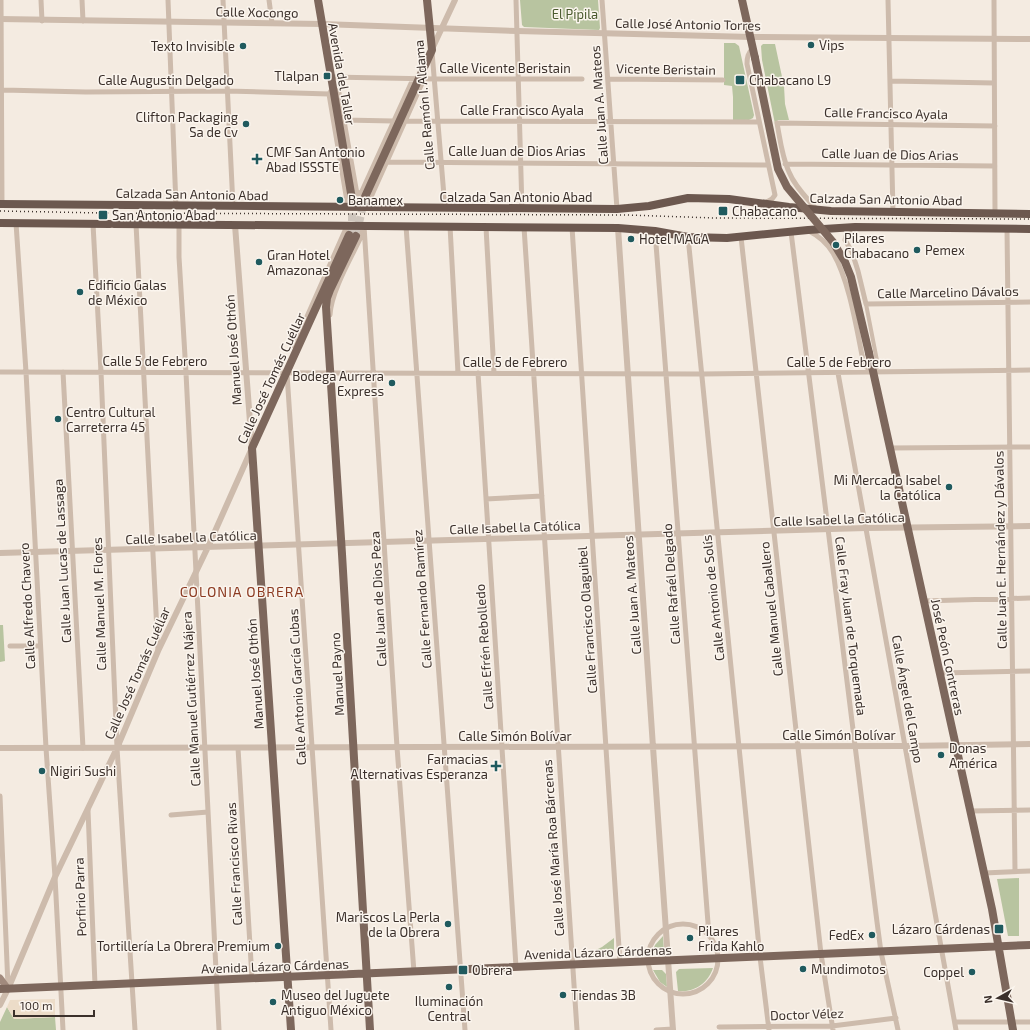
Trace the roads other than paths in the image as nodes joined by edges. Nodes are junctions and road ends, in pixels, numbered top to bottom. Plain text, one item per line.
1 (2, 0) edge
2 (41, 0) edge
3 (82, 0) edge
4 (168, 0) edge
5 (223, 0) edge
6 (269, 0) edge
7 (318, 0) edge
8 (427, 0) edge
9 (455, 0) edge
10 (516, 0) edge
11 (602, 0) edge
12 (742, 0) edge
13 (888, 0) edge
14 (994, 0) edge
15 (1, 19) edge
16 (42, 20) junction
17 (83, 21) junction
18 (169, 21) junction
19 (224, 22) junction
20 (272, 23) junction
21 (322, 24) junction
22 (430, 27) junction
23 (442, 28) junction
24 (517, 31) junction
25 (604, 34) junction
26 (751, 37) junction
27 (889, 38) junction
28 (994, 39) junction
29 (1030, 39) edge
30 (753, 48) junction
31 (432, 50) junction
32 (1, 70) edge
33 (331, 77) junction
34 (418, 79) junction
35 (435, 79) junction
36 (519, 79) junction
37 (582, 79) dead end
38 (608, 79) junction
39 (723, 80) dead end
40 (890, 82) junction
41 (994, 83) junction
42 (3, 90) junction
43 (172, 91) junction
44 (227, 91) junction
45 (331, 91) junction
46 (344, 120) junction
47 (394, 121) junction
48 (405, 121) junction
49 (437, 121) junction
50 (520, 121) junction
51 (611, 122) junction
52 (759, 122) junction
53 (891, 124) junction
54 (994, 126) junction
55 (1, 144) edge
56 (387, 162) junction
57 (441, 162) junction
58 (521, 162) junction
59 (614, 163) junction
60 (786, 164) junction
61 (768, 165) junction
62 (892, 166) junction
63 (994, 166) junction
64 (352, 199) tunnel mouth
65 (364, 199) tunnel mouth
66 (1, 204) edge
67 (762, 204) junction
68 (176, 206) junction
69 (233, 206) junction
70 (348, 208) junction
71 (366, 208) junction
72 (445, 208) junction
73 (522, 209) junction
74 (617, 209) junction
75 (818, 211) junction
76 (893, 212) junction
77 (995, 214) junction
78 (1030, 214) edge
79 (0, 223) edge
80 (16, 223) junction
81 (93, 224) junction
82 (136, 224) junction
83 (179, 224) junction
84 (235, 225) junction
85 (346, 226) junction
86 (364, 226) junction
87 (406, 226) junction
88 (450, 226) junction
89 (486, 227) junction
90 (524, 227) junction
91 (572, 227) junction
92 (855, 227) junction
93 (618, 228) junction
94 (1007, 229) junction
95 (1030, 229) edge
96 (808, 230) junction
97 (655, 231) junction
98 (791, 232) junction
99 (688, 237) junction
100 (741, 238) junction
101 (1008, 302) junction
102 (1030, 302) edge
103 (866, 304) junction
104 (329, 349) junction
105 (1009, 370) junction
106 (1030, 370) edge
107 (0, 372) edge
108 (26, 372) junction
109 (63, 372) junction
110 (101, 372) junction
111 (143, 372) junction
112 (374, 372) junction
113 (873, 372) junction
114 (186, 373) junction
115 (246, 373) junction
116 (287, 373) junction
117 (331, 373) junction
118 (416, 373) junction
119 (458, 373) junction
120 (478, 373) junction
121 (494, 373) junction
122 (534, 373) junction
123 (582, 373) junction
124 (628, 373) junction
125 (666, 373) junction
126 (756, 373) junction
127 (808, 373) junction
128 (838, 373) junction
129 (702, 374) junction
130 (1030, 447) edge
131 (252, 448) junction
132 (890, 448) junction
133 (1010, 448) junction
134 (542, 496) junction
135 (486, 500) junction
136 (1011, 526) junction
137 (1030, 526) edge
138 (866, 528) junction
139 (907, 528) junction
140 (828, 530) junction
141 (774, 532) junction
142 (718, 533) junction
143 (639, 534) junction
144 (678, 534) junction
145 (592, 536) junction
146 (544, 538) junction
147 (488, 539) junction
148 (429, 541) junction
149 (385, 542) junction
150 (342, 543) junction
151 (299, 544) junction
152 (258, 546) junction
153 (208, 547) junction
154 (195, 548) junction
155 (153, 549) junction
156 (108, 550) junction
157 (72, 551) junction
158 (36, 552) junction
159 (0, 553) edge
160 (196, 572) junction
161 (1030, 598) edge
162 (1012, 599) junction
163 (924, 601) junction
164 (10, 646) dead end
165 (40, 646) junction
166 (158, 652) junction
167 (1013, 671) junction
168 (1030, 671) edge
169 (940, 673) junction
170 (1030, 744) edge
171 (1014, 745) junction
172 (739, 746) junction
173 (798, 746) junction
174 (855, 746) junction
175 (906, 746) junction
176 (956, 746) junction
177 (397, 747) junction
178 (444, 747) junction
179 (502, 747) junction
180 (558, 747) junction
181 (606, 747) junction
182 (653, 747) junction
183 (695, 747) junction
184 (0, 748) edge
185 (46, 748) junction
186 (82, 748) junction
187 (117, 748) junction
188 (205, 748) junction
189 (238, 748) junction
190 (272, 748) junction
191 (311, 748) junction
192 (354, 748) junction
193 (0, 796) edge
194 (88, 808) junction
195 (1015, 810) junction
196 (1030, 810) edge
197 (970, 811) junction
198 (208, 812) junction
199 (171, 815) dead end
200 (1015, 871) junction
201 (1030, 871) edge
202 (984, 873) junction
203 (55, 877) junction
204 (666, 928) junction
205 (709, 936) junction
206 (1030, 945) edge
207 (998, 947) junction
208 (942, 949) junction
209 (881, 952) junction
210 (821, 954) junction
211 (760, 957) junction
212 (718, 959) junction
213 (669, 961) junction
214 (648, 962) junction
215 (620, 963) junction
216 (572, 965) junction
217 (516, 967) junction
218 (461, 970) junction
219 (414, 972) junction
220 (366, 974) junction
221 (327, 975) junction
222 (288, 977) junction
223 (0, 978) edge
224 (252, 978) junction
225 (217, 980) junction
226 (132, 984) junction
227 (94, 985) junction
228 (61, 987) junction
229 (4, 989) edge
230 (671, 992) junction
231 (0, 1005) edge
232 (896, 1018) junction
233 (955, 1022) junction
234 (1030, 1022) edge
235 (1012, 1026) edge
236 (718, 1027) dead end
237 (769, 1028) edge
238 (833, 1028) edge
239 (63, 1030) edge
240 (135, 1030) edge
241 (219, 1030) edge
242 (291, 1030) edge
243 (331, 1030) edge
244 (370, 1030) edge
245 (465, 1030) edge
246 (577, 1030) edge
247 (656, 1030) edge
248 (673, 1030) edge
249 (898, 1030) edge
250 (956, 1030) edge

1 - 15 street
2 - 16 street
3 - 17 street
4 - 18 street
5 - 19 street
6 - 20 street
7 - 21 main road, Avenida del Taller
8 - 22 main road, Calle Ramón I. Aldama
9 - 23 street
10 - 24 street
11 - 25 street, Calle Juan A. Mateos
12 - 26 main road, José Peón Contreras
13 - 27 street
14 - 28 street
15 - 16 street, Calle Xocongo
15 - 32 street
16 - 17 street, Calle Xocongo
17 - 18 street, Calle Xocongo
18 - 19 street, Calle Xocongo
18 - 43 street
19 - 20 street, Calle Xocongo
19 - 44 street
20 - 21 street, Calle Xocongo
21 - 22 street, Calle José Antonio Torres
21 - 33 main road, Avenida del Taller
22 - 23 street, Calle José Antonio Torres
22 - 31 main road, Calle Ramón I. Aldama
23 - 24 street, Calle José Antonio Torres
23 - 31 street
24 - 25 street, Calle José Antonio Torres
24 - 36 street
25 - 26 street, Calle José Antonio Torres
25 - 38 street, Calle Juan A. Mateos
26 - 27 street, Calle José Antonio Torres
26 - 30 main road, José Peón Contreras
27 - 28 street, Calle José Antonio Torres
27 - 40 street
28 - 29 street, Calle José Antonio Torres
28 - 41 street
30 - 52 street
30 - 113 main road, José Peón Contreras, bridge
31 - 34 main road
31 - 35 street, Calle Ramón I. Aldama
32 - 42 street
33 - 34 street, Calle Vicente Beristain
33 - 45 main road, Avenida del Taller
34 - 35 street, Calle Vicente Beristain
34 - 47 street
34 - 48 street
34 - 65 main road
35 - 36 street, Calle Vicente Beristain
35 - 49 street, Calle Ramón I. Aldama
36 - 37 street, Calle Vicente Beristain
36 - 50 street
38 - 39 street, Vicente Beristain
38 - 51 street, Calle Juan A. Mateos
40 - 41 street
40 - 53 street
41 - 54 street
42 - 43 street, Calle Augustin Delgado
42 - 55 street
43 - 44 street, Calle Augustin Delgado
43 - 68 street
44 - 45 street, Calle Augustin Delgado
44 - 69 street
45 - 46 street
45 - 64 main road, Avenida del Taller
45 - 70 street
46 - 47 street
46 - 47 street
48 - 49 street, Calle Francisco Ayala
48 - 56 street
49 - 50 street, Calle Francisco Ayala
49 - 57 street, Calle Ramón I. Aldama
50 - 51 street, Calle Francisco Ayala
50 - 58 street
51 - 52 street, Calle Francisco Ayala
51 - 59 street, Calle Juan A. Mateos
52 - 61 street
53 - 54 street, Calle Francisco Ayala
53 - 60 street, Calle Francisco Ayala
53 - 62 street
54 - 63 street
55 - 66 street
56 - 57 street, Calle Juan de Dios Arias
56 - 71 street
57 - 58 street, Calle Juan de Dios Arias
57 - 72 street, Calle Ramón I. Aldama
58 - 59 street, Calle Juan de Dios Arias
58 - 73 street
59 - 61 street, Calle Juan de Dios Arias
59 - 74 street, Calle Juan A. Mateos
60 - 62 street, Calle Juan de Dios Arias
60 - 75 street
61 - 67 street
62 - 63 street, Calle Juan de Dios Arias
62 - 76 street
63 - 77 street
66 - 68 highway, Calzada San Antonio Abad
67 - 74 highway, Calzada San Antonio Abad
67 - 75 highway, Calzada San Antonio Abad
68 - 69 highway, Calzada San Antonio Abad
69 - 70 highway, Calzada San Antonio Abad
70 - 71 highway, Calzada San Antonio Abad
71 - 72 highway, Calzada San Antonio Abad
72 - 73 highway, Calzada San Antonio Abad
73 - 74 highway, Calzada San Antonio Abad
75 - 76 highway, Calzada San Antonio Abad
76 - 77 highway, Calzada San Antonio Abad
77 - 78 highway, Calzada San Antonio Abad
79 - 80 highway
80 - 81 highway
80 - 108 street, Calle Alfredo Chavero
81 - 82 highway
81 - 110 street, Calle Manuel M. Flores
82 - 83 highway
82 - 111 street
83 - 84 highway
83 - 114 street, Calle Manuel Gutiérrez Nájera
84 - 85 highway
84 - 115 street, Manuel José Othón
85 - 86 highway
85 - 116 street, Calle Antonio García Cubas
86 - 87 highway
86 - 104 street
86 - 112 street, Calle Juan de Dios Peza
87 - 88 highway
87 - 118 street, Calle Fernando Ramírez
88 - 89 highway
88 - 119 street
89 - 90 highway
89 - 121 street
90 - 91 highway
90 - 122 street, Calle José María Roa Bárcenas
91 - 93 highway
91 - 123 street, Calle Francisco Olaguibel
92 - 94 highway
92 - 96 highway
92 - 103 street
93 - 97 highway
93 - 124 street, Calle Juan A. Mateos
94 - 95 highway
94 - 101 street, Calle Juan E. Hernández y Dávalos
96 - 98 highway
96 - 113 street, José Peón Contreras
97 - 99 highway
97 - 125 street, Calle Rafaél Delgado
98 - 100 highway
98 - 127 street, Calle Fray Juan de Torquemada
99 - 100 highway
99 - 129 street, Calle Antonio de Solís
100 - 126 street, Calle Manuel Caballero
101 - 102 street, Calle Marcelino Dávalos
101 - 103 street, Calle Marcelino Dávalos
101 - 105 street, Calle Juan E. Hernández y Dávalos
103 - 113 street
104 - 116 main road, Calle José Tomás Cuéllar
104 - 117 main road, Calle José Tomás Cuéllar
105 - 106 street, Calle 5 de Febrero
105 - 113 street, Calle 5 de Febrero
105 - 133 street, Calle Juan E. Hernández y Dávalos
107 - 108 street, Calle 5 de Febrero
108 - 109 street, Calle 5 de Febrero
108 - 158 street, Calle Alfredo Chavero
109 - 110 street, Calle 5 de Febrero
109 - 157 street, Calle Juan Lucas de Lassaga
110 - 111 street, Calle 5 de Febrero
110 - 156 street, Calle Manuel M. Flores
111 - 114 street, Calle 5 de Febrero
111 - 155 street
112 - 117 street, Calle 5 de Febrero
112 - 118 street, Calle 5 de Febrero
112 - 149 street, Calle Juan de Dios Peza
113 - 128 street, Calle 5 de Febrero
113 - 132 main road, José Peón Contreras
114 - 115 street, Calle 5 de Febrero
114 - 154 street, Calle Manuel Gutiérrez Nájera
115 - 116 street, Calle 5 de Febrero
115 - 131 street, Manuel José Othón
116 - 117 street, Calle 5 de Febrero
116 - 131 main road, Calle José Tomás Cuéllar
116 - 151 street, Calle Antonio García Cubas
117 - 150 main road, Manuel Payno
118 - 119 street, Calle 5 de Febrero
118 - 148 street, Calle Fernando Ramírez
119 - 120 street, Calle 5 de Febrero
120 - 121 street, Calle 5 de Febrero
120 - 135 street, Calle Efrén Rebolledo
121 - 122 street, Calle 5 de Febrero
122 - 123 street, Calle 5 de Febrero
122 - 134 street, Calle José María Roa Bárcenas
123 - 124 street, Calle 5 de Febrero
123 - 145 street, Calle Francisco Olaguibel
124 - 125 street, Calle 5 de Febrero
124 - 143 street, Calle Juan A. Mateos
125 - 129 street, Calle 5 de Febrero
125 - 144 street, Calle Rafaél Delgado
126 - 127 street, Calle 5 de Febrero
126 - 129 street, Calle 5 de Febrero
126 - 141 street, Calle Manuel Caballero
127 - 128 street, Calle 5 de Febrero
127 - 140 street, Calle Fray Juan de Torquemada
128 - 138 street, Calle Ángel del Campo
129 - 142 street, Calle Antonio de Solís
130 - 133 street
131 - 152 main road, Manuel José Othón
131 - 153 street, Calle José Tomás Cuéllar
132 - 133 street
132 - 139 main road, José Peón Contreras
133 - 136 street, Calle Juan E. Hernández y Dávalos
134 - 135 street
134 - 146 street, Calle José María Roa Bárcenas
135 - 147 street, Calle Efrén Rebolledo
136 - 137 street, Calle Isabel la Católica
136 - 139 street, Calle Isabel la Católica
136 - 162 street, Calle Juan E. Hernández y Dávalos
138 - 139 street, Calle Isabel la Católica
138 - 140 street, Calle Isabel la Católica
138 - 175 street, Calle Ángel del Campo
139 - 163 main road, José Peón Contreras
140 - 141 street, Calle Isabel la Católica
140 - 174 street, Calle Fray Juan de Torquemada
141 - 142 street, Calle Isabel la Católica
141 - 173 street, Calle Manuel Caballero
142 - 144 street, Calle Isabel la Católica
142 - 172 street, Calle Antonio de Solís
143 - 144 street, Calle Isabel la Católica
143 - 145 street, Calle Isabel la Católica
143 - 182 street, Calle Juan A. Mateos
144 - 183 street, Calle Rafaél Delgado
145 - 146 street, Calle Isabel la Católica
145 - 181 street, Calle Francisco Olaguibel
146 - 147 street, Calle Isabel la Católica
146 - 180 street, Calle José María Roa Bárcenas
147 - 148 street, Calle Isabel la Católica
147 - 179 street, Calle Efrén Rebolledo
148 - 149 street, Calle Isabel la Católica
148 - 178 street, Calle Fernando Ramírez
149 - 150 street, Calle Isabel la Católica
149 - 177 street, Calle Juan de Dios Peza
150 - 151 street, Calle Isabel la Católica
150 - 192 main road, Manuel Payno
151 - 152 street, Calle Isabel la Católica
151 - 191 street, Calle Antonio García Cubas
152 - 153 street, Calle Isabel la Católica
152 - 190 main road, Manuel José Othón
153 - 154 street, Calle Isabel la Católica
153 - 160 street, Calle José Tomás Cuéllar
154 - 155 street, Calle Isabel la Católica
154 - 160 street, Calle Manuel Gutiérrez Nájera
155 - 156 street, Calle Isabel la Católica
155 - 166 street
156 - 157 street, Calle Isabel la Católica
156 - 187 street, Calle Manuel M. Flores
157 - 158 street, Calle Isabel la Católica
157 - 186 street, Calle Juan Lucas de Lassaga
158 - 159 street, Calle Isabel la Católica
158 - 165 street, Calle Alfredo Chavero
160 - 166 street, Calle José Tomás Cuéllar
160 - 188 street, Calle Manuel Gutiérrez Nájera
161 - 162 street
162 - 163 street
162 - 167 street, Calle Juan E. Hernández y Dávalos
163 - 169 main road, José Peón Contreras
164 - 165 street
165 - 185 street, Calle Alfredo Chavero
166 - 187 street, Calle José Tomás Cuéllar
167 - 168 street
167 - 169 street
167 - 171 street, Calle Juan E. Hernández y Dávalos
169 - 176 main road, José Peón Contreras
170 - 171 street, Calle Simón Bolívar
171 - 176 street, Calle Simón Bolívar
171 - 195 street, Calle Juan E. Hernández y Dávalos
172 - 173 street, Calle Simón Bolívar
172 - 183 street, Calle Simón Bolívar
172 - 211 street, Calle Antonio de Solís
173 - 174 street, Calle Simón Bolívar
173 - 210 street, Calle Manuel Caballero
174 - 175 street, Calle Simón Bolívar
174 - 209 street, Calle Fray Juan de Torquemada
175 - 176 street, Calle Simón Bolívar
175 - 208 street, Calle Ángel del Campo
176 - 197 main road, José Peón Contreras
177 - 178 street, Calle Simón Bolívar
177 - 192 street, Calle Simón Bolívar
177 - 219 street, Calle Juan de Dios Peza
178 - 179 street, Calle Simón Bolívar
178 - 218 street, Calle Fernando Ramírez
179 - 180 street, Calle Simón Bolívar
179 - 217 street, Calle Efrén Rebolledo
180 - 181 street, Calle Simón Bolívar
180 - 216 street, Calle José María Roa Bárcenas
181 - 182 street, Calle Simón Bolívar
181 - 215 street, Calle Francisco Olaguibel
182 - 183 street, Calle Simón Bolívar
182 - 204 street, Calle Juan A. Mateos
183 - 205 street, Calle Rafaél Delgado
184 - 185 street, Calle Simón Bolívar
185 - 186 street, Calle Simón Bolívar
185 - 203 street, Calle Alfredo Chavero
186 - 187 street, Calle Simón Bolívar
187 - 188 street, Calle Simón Bolívar
187 - 194 street, Calle José Tomás Cuéllar
187 - 226 street, Calle Manuel M. Flores
188 - 189 street, Calle Simón Bolívar
188 - 198 street, Calle Manuel Gutiérrez Nájera
189 - 190 street, Calle Simón Bolívar
189 - 224 street, Calle Francisco Rivas
190 - 191 street, Calle Simón Bolívar
190 - 222 main road, Manuel José Othón
191 - 192 street, Calle Simón Bolívar
191 - 221 street, Calle Antonio García Cubas
192 - 220 main road, Manuel Payno
193 - 229 street
194 - 203 street, Calle José Tomás Cuéllar
194 - 227 street, Porfirio Parra
195 - 196 street
195 - 197 street
195 - 200 street, Calle Juan E. Hernández y Dávalos
197 - 202 main road, José Peón Contreras
198 - 199 street
198 - 225 street, Calle Manuel Gutiérrez Nájera
200 - 201 street
200 - 202 street
202 - 207 main road, José Peón Contreras
203 - 228 street, Calle Alfredo Chavero
203 - 229 street, Calle José Tomás Cuéllar
204 - 205 street
204 - 213 street, Calle Juan A. Mateos
204 - 214 street
205 - 212 street, Calle Rafaél Delgado
206 - 207 main road, Avenida Lázaro Cárdenas
207 - 208 main road, Avenida Lázaro Cárdenas
207 - 235 main road, José Peón Contreras
208 - 209 main road, Avenida Lázaro Cárdenas
208 - 233 street, Calle Ángel del Campo
209 - 210 main road, Avenida Lázaro Cárdenas
209 - 232 street, Calle Fray Juan de Torquemada
210 - 211 main road, Avenida Lázaro Cárdenas
210 - 238 street, Calle Manuel Caballero
211 - 212 main road, Avenida Lázaro Cárdenas
211 - 237 street, Calle Antonio de Solís
212 - 213 main road, Avenida Lázaro Cárdenas
212 - 230 street
213 - 214 main road, Avenida Lázaro Cárdenas
213 - 230 street, Calle Juan A. Mateos
214 - 215 main road, Avenida Lázaro Cárdenas
214 - 230 street
215 - 216 main road, Avenida Lázaro Cárdenas
216 - 217 main road, Avenida Lázaro Cárdenas
216 - 246 street, Calle José María Roa Bárcenas
217 - 218 main road, Avenida Lázaro Cárdenas
218 - 219 main road, Avenida Lázaro Cárdenas
218 - 245 street, Calle Fernando Ramírez
219 - 220 main road, Avenida Lázaro Cárdenas
220 - 221 main road, Avenida Lázaro Cárdenas
220 - 244 main road, Manuel Payno
221 - 222 main road, Avenida Lázaro Cárdenas
221 - 243 street, Calle Antonio García Cubas
222 - 224 main road, Avenida Lázaro Cárdenas
222 - 242 main road, Manuel José Othón
223 - 229 main road
224 - 225 main road, Avenida Lázaro Cárdenas
225 - 226 main road, Avenida Lázaro Cárdenas
225 - 241 street, Calle Manuel Gutiérrez Nájera
226 - 227 main road, Avenida Lázaro Cárdenas
226 - 240 street, Calle Manuel M. Flores
227 - 228 main road, Avenida Lázaro Cárdenas
228 - 229 main road, Avenida Lázaro Cárdenas
228 - 239 street, Calle Alfredo Chavero
229 - 231 street, Calle José Tomás Cuéllar
230 - 248 street, Calle Juan A. Mateos
232 - 238 street, Doctor Vélez
232 - 249 street, Calle Fray Juan de Torquemada
233 - 235 street
233 - 250 street, Calle Ángel del Campo
234 - 235 street
236 - 237 street, Doctor Vélez
237 - 238 street, Doctor Vélez
247 - 248 street

